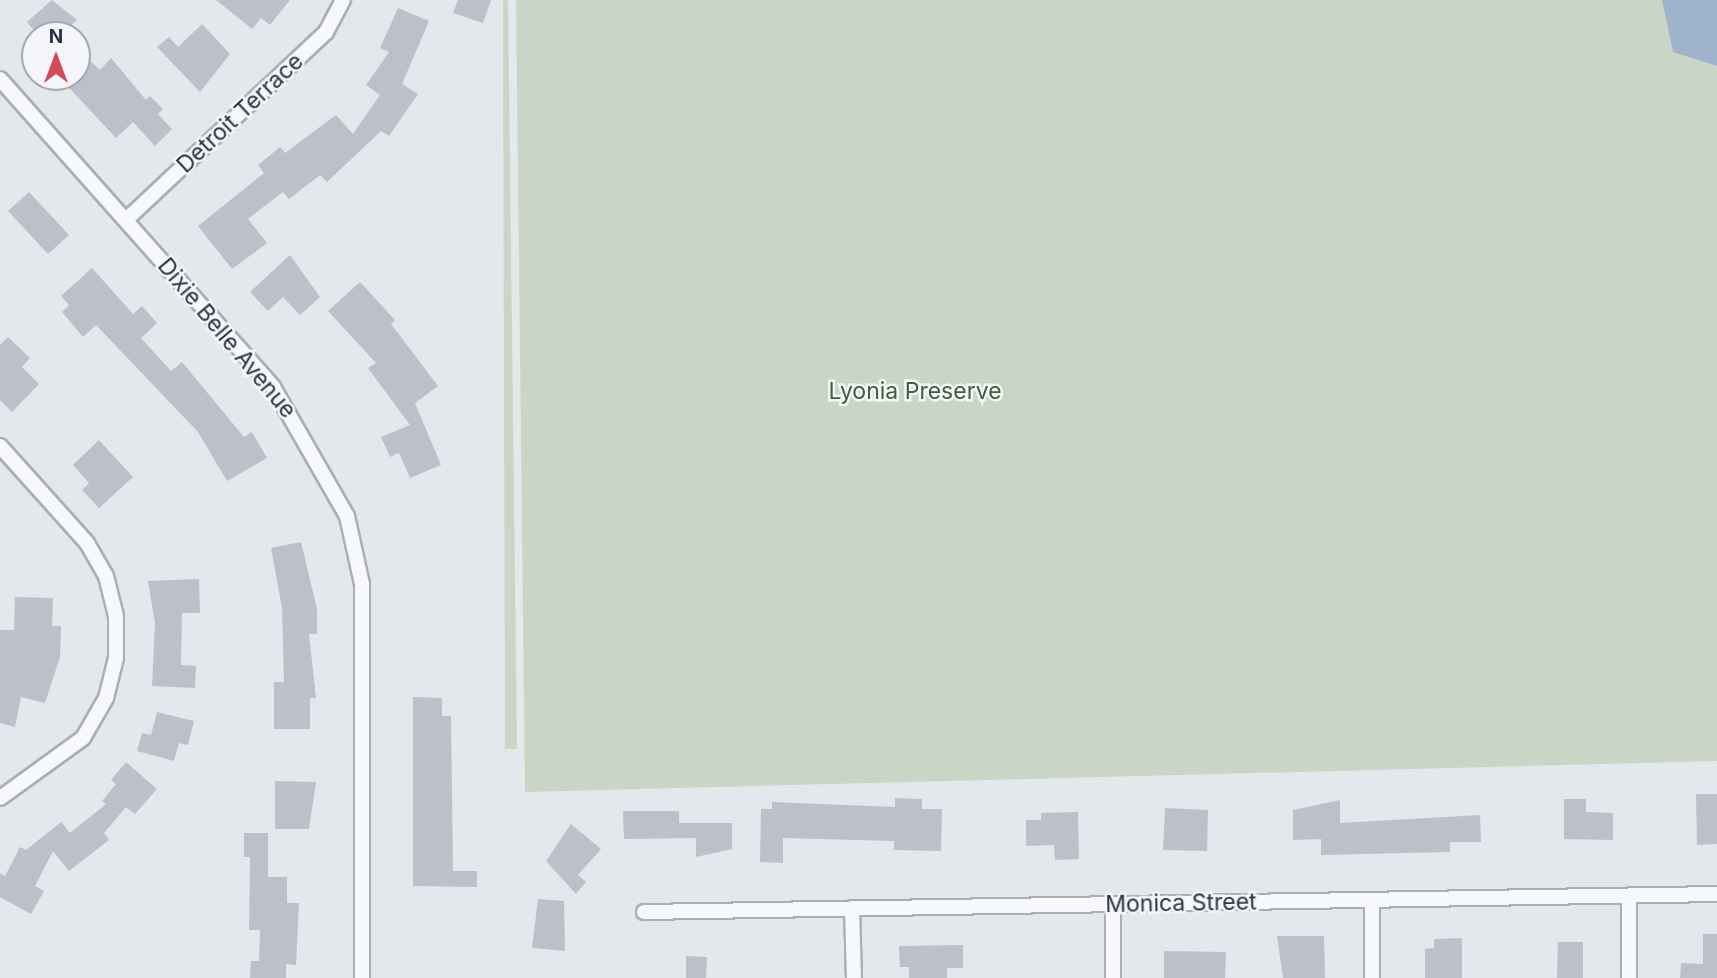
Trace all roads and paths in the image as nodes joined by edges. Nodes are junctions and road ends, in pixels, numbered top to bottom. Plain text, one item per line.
1 (343, 0) edge
2 (0, 79) edge
3 (127, 219) junction
4 (0, 446) edge
5 (0, 798) edge
6 (1717, 894) edge
7 (1629, 897) junction
8 (1372, 900) junction
9 (1113, 904) junction
10 (852, 908) junction
11 (645, 912) dead end
12 (362, 978) edge
13 (854, 978) edge
14 (1113, 978) edge
15 (1372, 978) edge
16 (1629, 978) edge

1 - 3 street, Detroit Terrace
2 - 3 street, Dixie Belle Avenue
3 - 12 street, Dixie Belle Avenue
4 - 5 street
6 - 7 street, Monica Street
7 - 8 street, Monica Street
7 - 16 street
8 - 9 street, Monica Street
8 - 15 street
9 - 10 street, Monica Street
9 - 14 street
10 - 11 street, Monica Street
10 - 13 street

